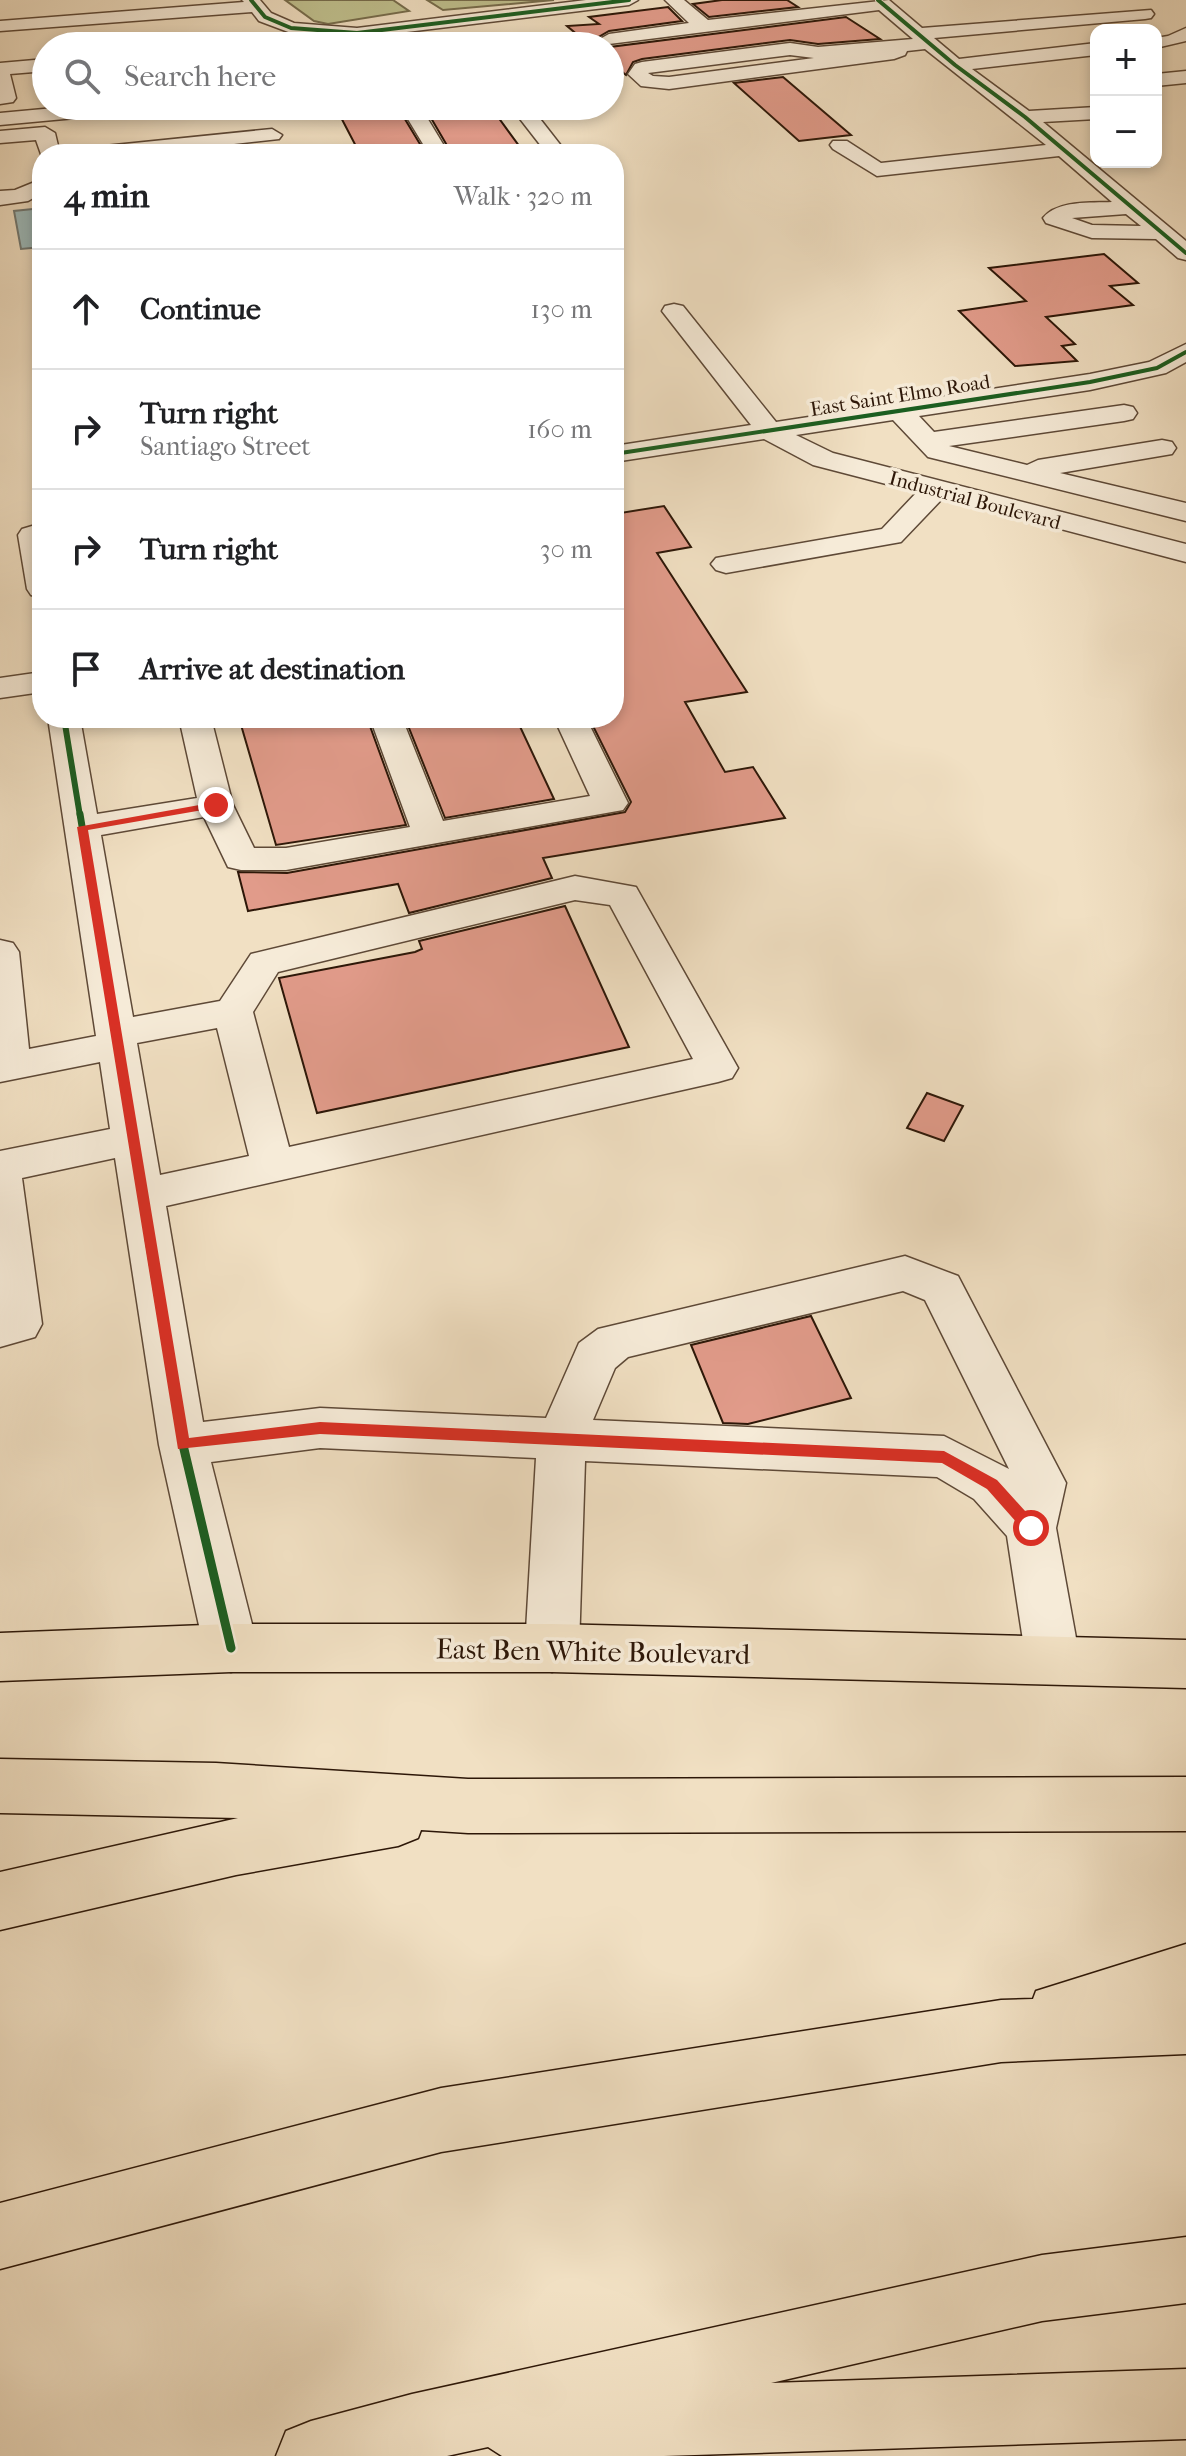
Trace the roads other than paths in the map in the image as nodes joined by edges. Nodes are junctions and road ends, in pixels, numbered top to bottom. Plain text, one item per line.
1 (629, 0) edge
2 (674, 0) edge
3 (881, 2) edge
4 (252, 3) edge
5 (1145, 14) dead end
6 (704, 26) junction
7 (11, 27) edge
8 (403, 27) junction
9 (102, 30) junction
10 (32, 32) edge
11 (131, 32) edge
12 (318, 32) edge
13 (389, 32) edge
14 (408, 32) edge
15 (1186, 33) edge
16 (624, 37) edge
17 (924, 38) junction
18 (1162, 42) edge
19 (892, 45) junction
20 (1090, 50) edge
21 (955, 65) junction
22 (32, 66) edge
23 (1186, 77) edge
24 (1162, 79) edge
25 (3, 98) edge
26 (32, 112) edge
27 (1090, 113) edge
28 (32, 117) edge
29 (1025, 117) junction
30 (0, 119) edge
31 (34, 120) edge
32 (43, 120) edge
33 (84, 120) edge
34 (418, 120) edge
35 (531, 120) edge
36 (157, 127) edge
37 (272, 135) edge
38 (0, 137) edge
39 (1090, 140) edge
40 (48, 144) edge
41 (112, 144) edge
42 (433, 144) edge
43 (550, 144) edge
44 (840, 145) dead end
45 (1062, 150) junction
46 (1094, 168) edge
47 (1102, 185) junction
48 (32, 190) edge
49 (0, 198) edge
50 (1128, 207) junction
51 (1160, 232) junction
52 (1186, 253) edge
53 (674, 311) dead end
54 (1186, 352) edge
55 (1090, 382) junction
56 (899, 411) junction
57 (1124, 413) junction
58 (770, 432) junction
59 (928, 441) junction
60 (1162, 448) junction
61 (624, 453) edge
62 (1186, 470) edge
63 (1022, 471) junction
64 (935, 490) junction
65 (1139, 500) junction
66 (1186, 512) edge
67 (32, 535) edge
68 (1113, 536) junction
69 (0, 539) edge
70 (1186, 553) edge
71 (726, 564) dead end
72 (32, 683) edge
73 (0, 688) edge
74 (66, 728) edge
75 (197, 728) edge
76 (390, 728) edge
77 (575, 728) edge
78 (216, 805) junction
79 (82, 827) junction
80 (430, 834) junction
81 (0, 952) edge
82 (233, 1012) junction
83 (116, 1039) junction
84 (5, 1068) edge
85 (133, 1139) junction
86 (273, 1166) junction
87 (0, 1169) edge
88 (142, 1195) junction
89 (0, 1329) edge
90 (561, 1439) junction
91 (183, 1445) junction
92 (1031, 1528) junction
93 (231, 1648) junction
94 (552, 1648) junction
95 (0, 1657) edge
96 (1053, 1660) junction
97 (1186, 1664) edge
98 (0, 1786) edge
99 (1186, 1804) edge
100 (468, 1806) junction
101 (0, 1901) edge
102 (1186, 1974) edge
103 (1186, 2023) edge
104 (1001, 2031) junction
105 (0, 2236) edge
106 (1186, 2270) edge
107 (1186, 2404) edge
108 (412, 2429) junction
109 (311, 2456) edge

1 - 8 street
2 - 6 street
3 - 6 street
3 - 17 street
4 - 9 street
4 - 12 street
5 - 17 street
6 - 16 street
7 - 9 street
7 - 10 street
8 - 13 street
8 - 14 street
9 - 11 street
15 - 18 street
17 - 19 street
17 - 21 street
19 - 19 street
20 - 21 street
21 - 29 street
22 - 25 street
23 - 24 street
25 - 26 street
27 - 29 street
28 - 30 street
29 - 39 street
29 - 45 street
31 - 38 street
32 - 40 street
33 - 36 street
34 - 42 street
35 - 43 street
36 - 37 street
36 - 41 street
44 - 45 street
45 - 47 street
46 - 47 street
47 - 50 street
48 - 49 street
50 - 51 street
50 - 51 street
51 - 52 street
53 - 58 street
54 - 55 street, East Saint Elmo Road
55 - 56 street, East Saint Elmo Road
55 - 57 street
56 - 58 street, East Saint Elmo Road
56 - 59 street
57 - 59 street
57 - 60 street
58 - 61 street, East Saint Elmo Road
58 - 64 street, Industrial Boulevard
59 - 63 street
60 - 62 street
60 - 63 street
63 - 65 street
64 - 68 street, Industrial Boulevard
64 - 71 street
65 - 66 street
65 - 68 street
67 - 69 street
68 - 70 street, Industrial Boulevard
72 - 73 street
74 - 79 street
75 - 78 street
76 - 80 street
77 - 80 street
78 - 79 street
78 - 80 street
79 - 83 street
81 - 84 street
82 - 83 street
82 - 86 street
82 - 86 street
83 - 84 street
83 - 85 street
85 - 87 street
85 - 88 street
86 - 88 street
87 - 89 street
88 - 91 street
90 - 91 street
90 - 92 street
90 - 92 street
90 - 94 street
91 - 93 street
92 - 96 street
93 - 94 main road, East Ben White Boulevard
93 - 95 main road, East Ben White Boulevard
94 - 96 main road, East Ben White Boulevard
96 - 97 main road, East Ben White Boulevard
98 - 100 main road
99 - 100 main road
100 - 101 main road
102 - 104 main road
103 - 104 main road
104 - 105 main road
106 - 108 main road
107 - 108 main road
108 - 109 main road

